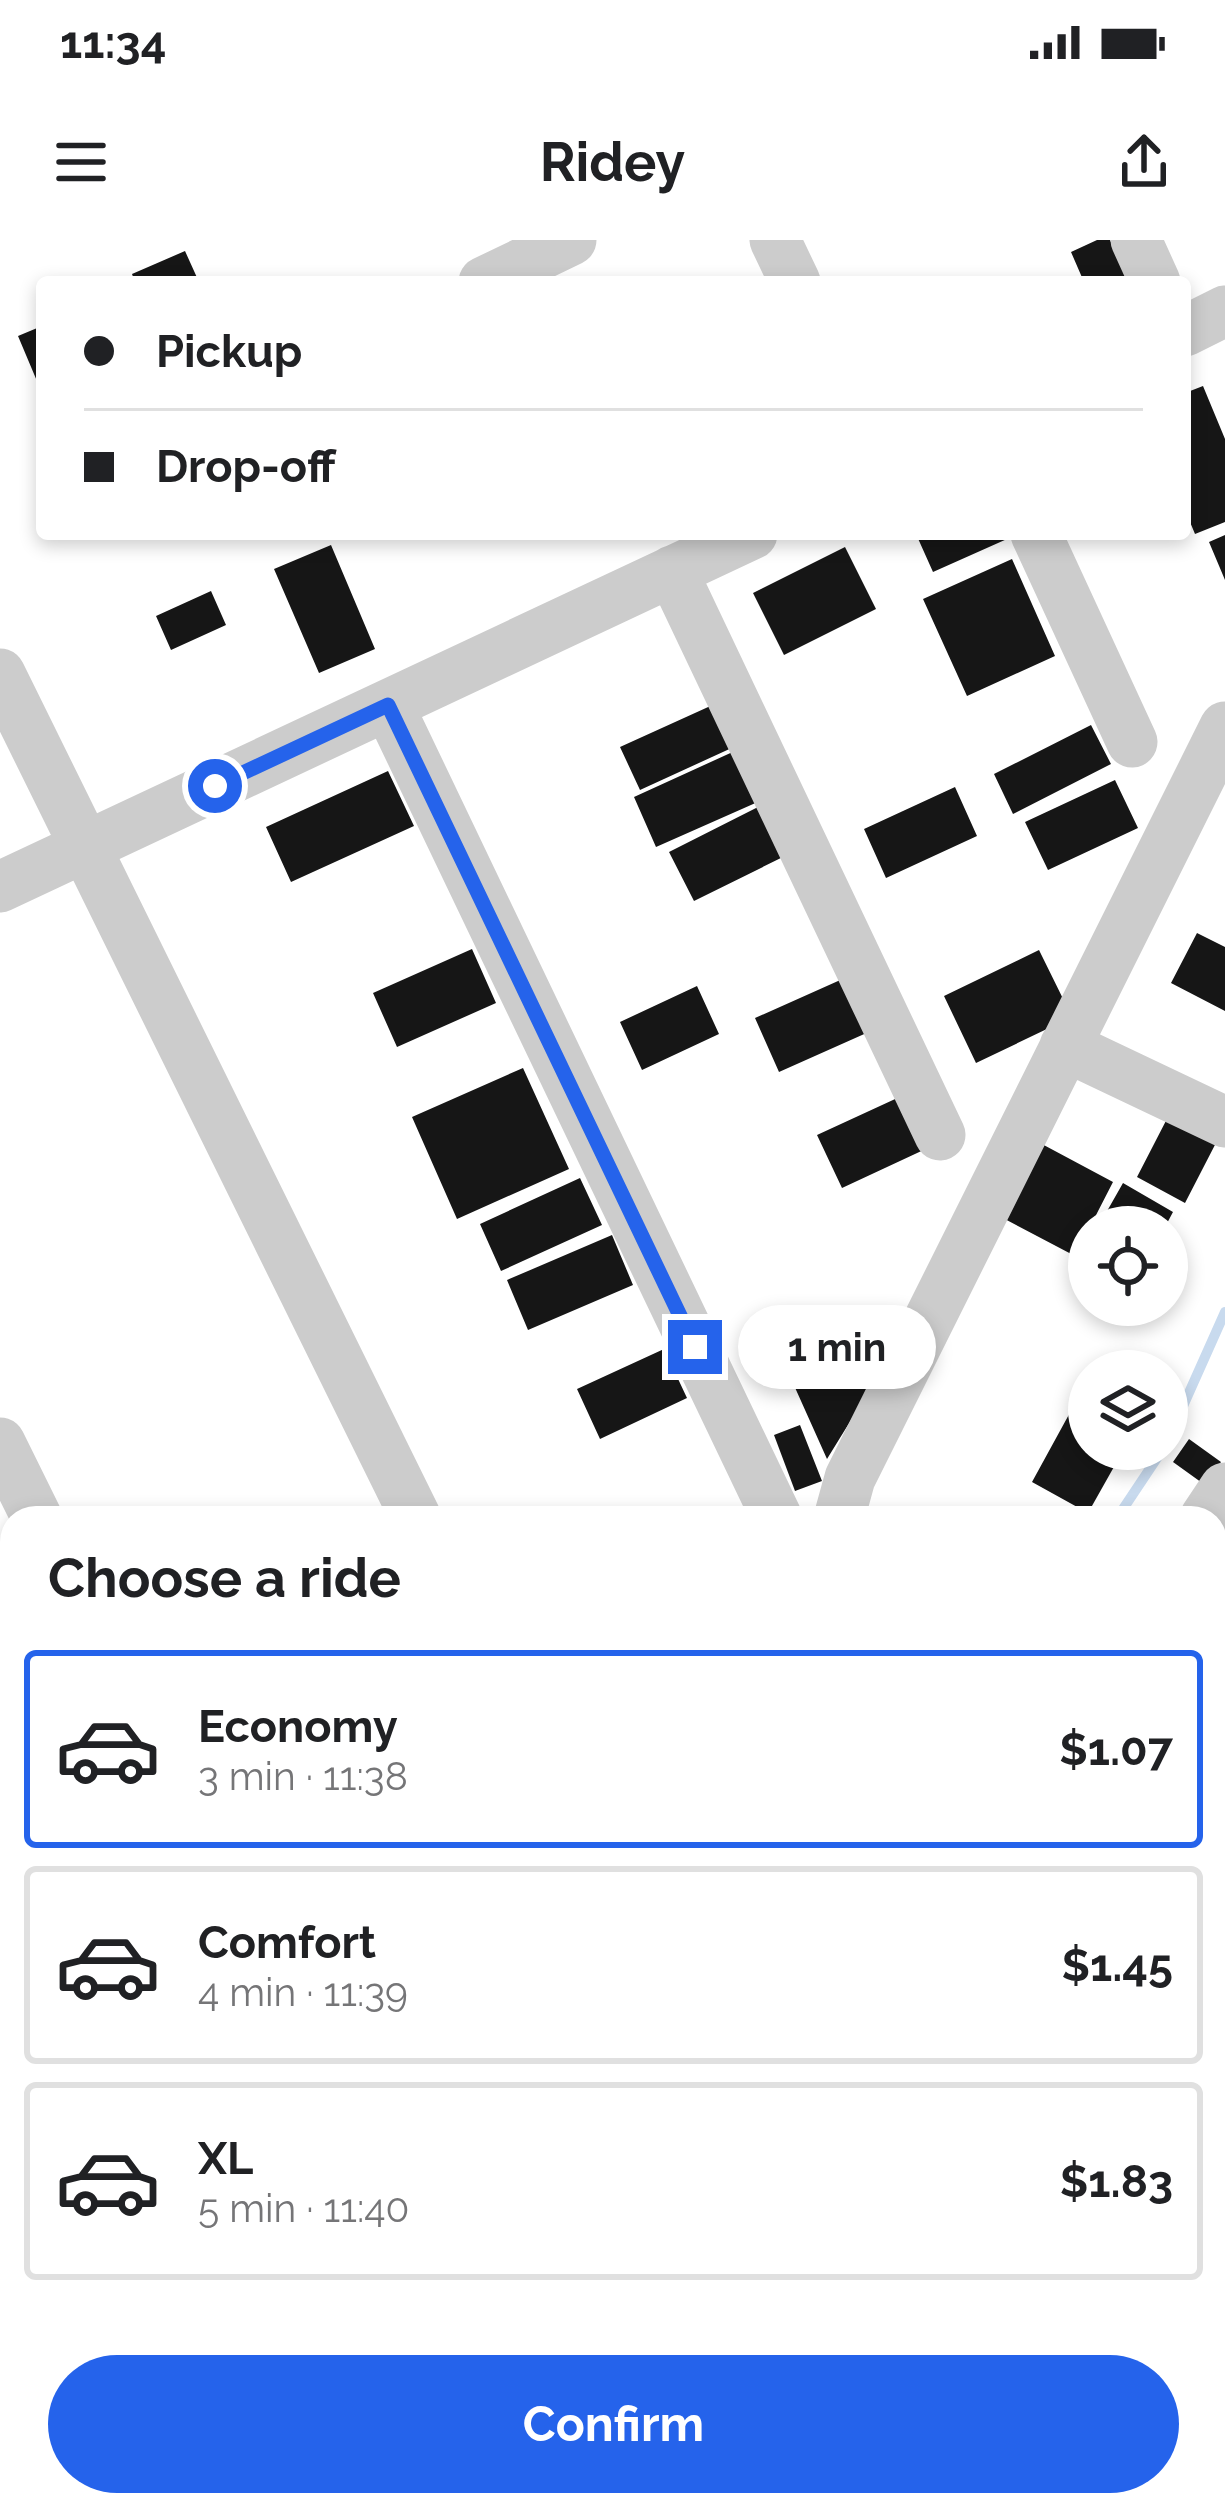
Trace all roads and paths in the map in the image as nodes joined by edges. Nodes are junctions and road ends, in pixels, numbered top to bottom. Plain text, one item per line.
1 (571, 240) edge
2 (775, 240) edge
3 (1136, 240) edge
4 (496, 276) edge
5 (792, 276) edge
6 (1152, 276) edge
7 (1225, 311) edge
8 (1191, 328) edge
9 (739, 540) edge
10 (1039, 540) edge
11 (672, 572) junction
12 (0, 674) edge
13 (388, 705) junction
14 (1225, 727) edge
15 (1132, 742) dead end
16 (85, 847) junction
17 (0, 887) edge
18 (1065, 1046) junction
19 (1225, 1122) edge
20 (940, 1136) dead end
21 (0, 1443) edge
22 (31, 1506) edge
23 (410, 1506) edge
24 (771, 1506) edge
25 (842, 1506) edge

1 - 4 street
2 - 5 street
3 - 6 street
7 - 8 street
9 - 11 street
10 - 15 street
11 - 13 street
11 - 20 street
12 - 16 street
13 - 16 street
13 - 24 street
14 - 18 street
16 - 17 street
16 - 23 street
18 - 19 street
18 - 25 street
21 - 22 street

